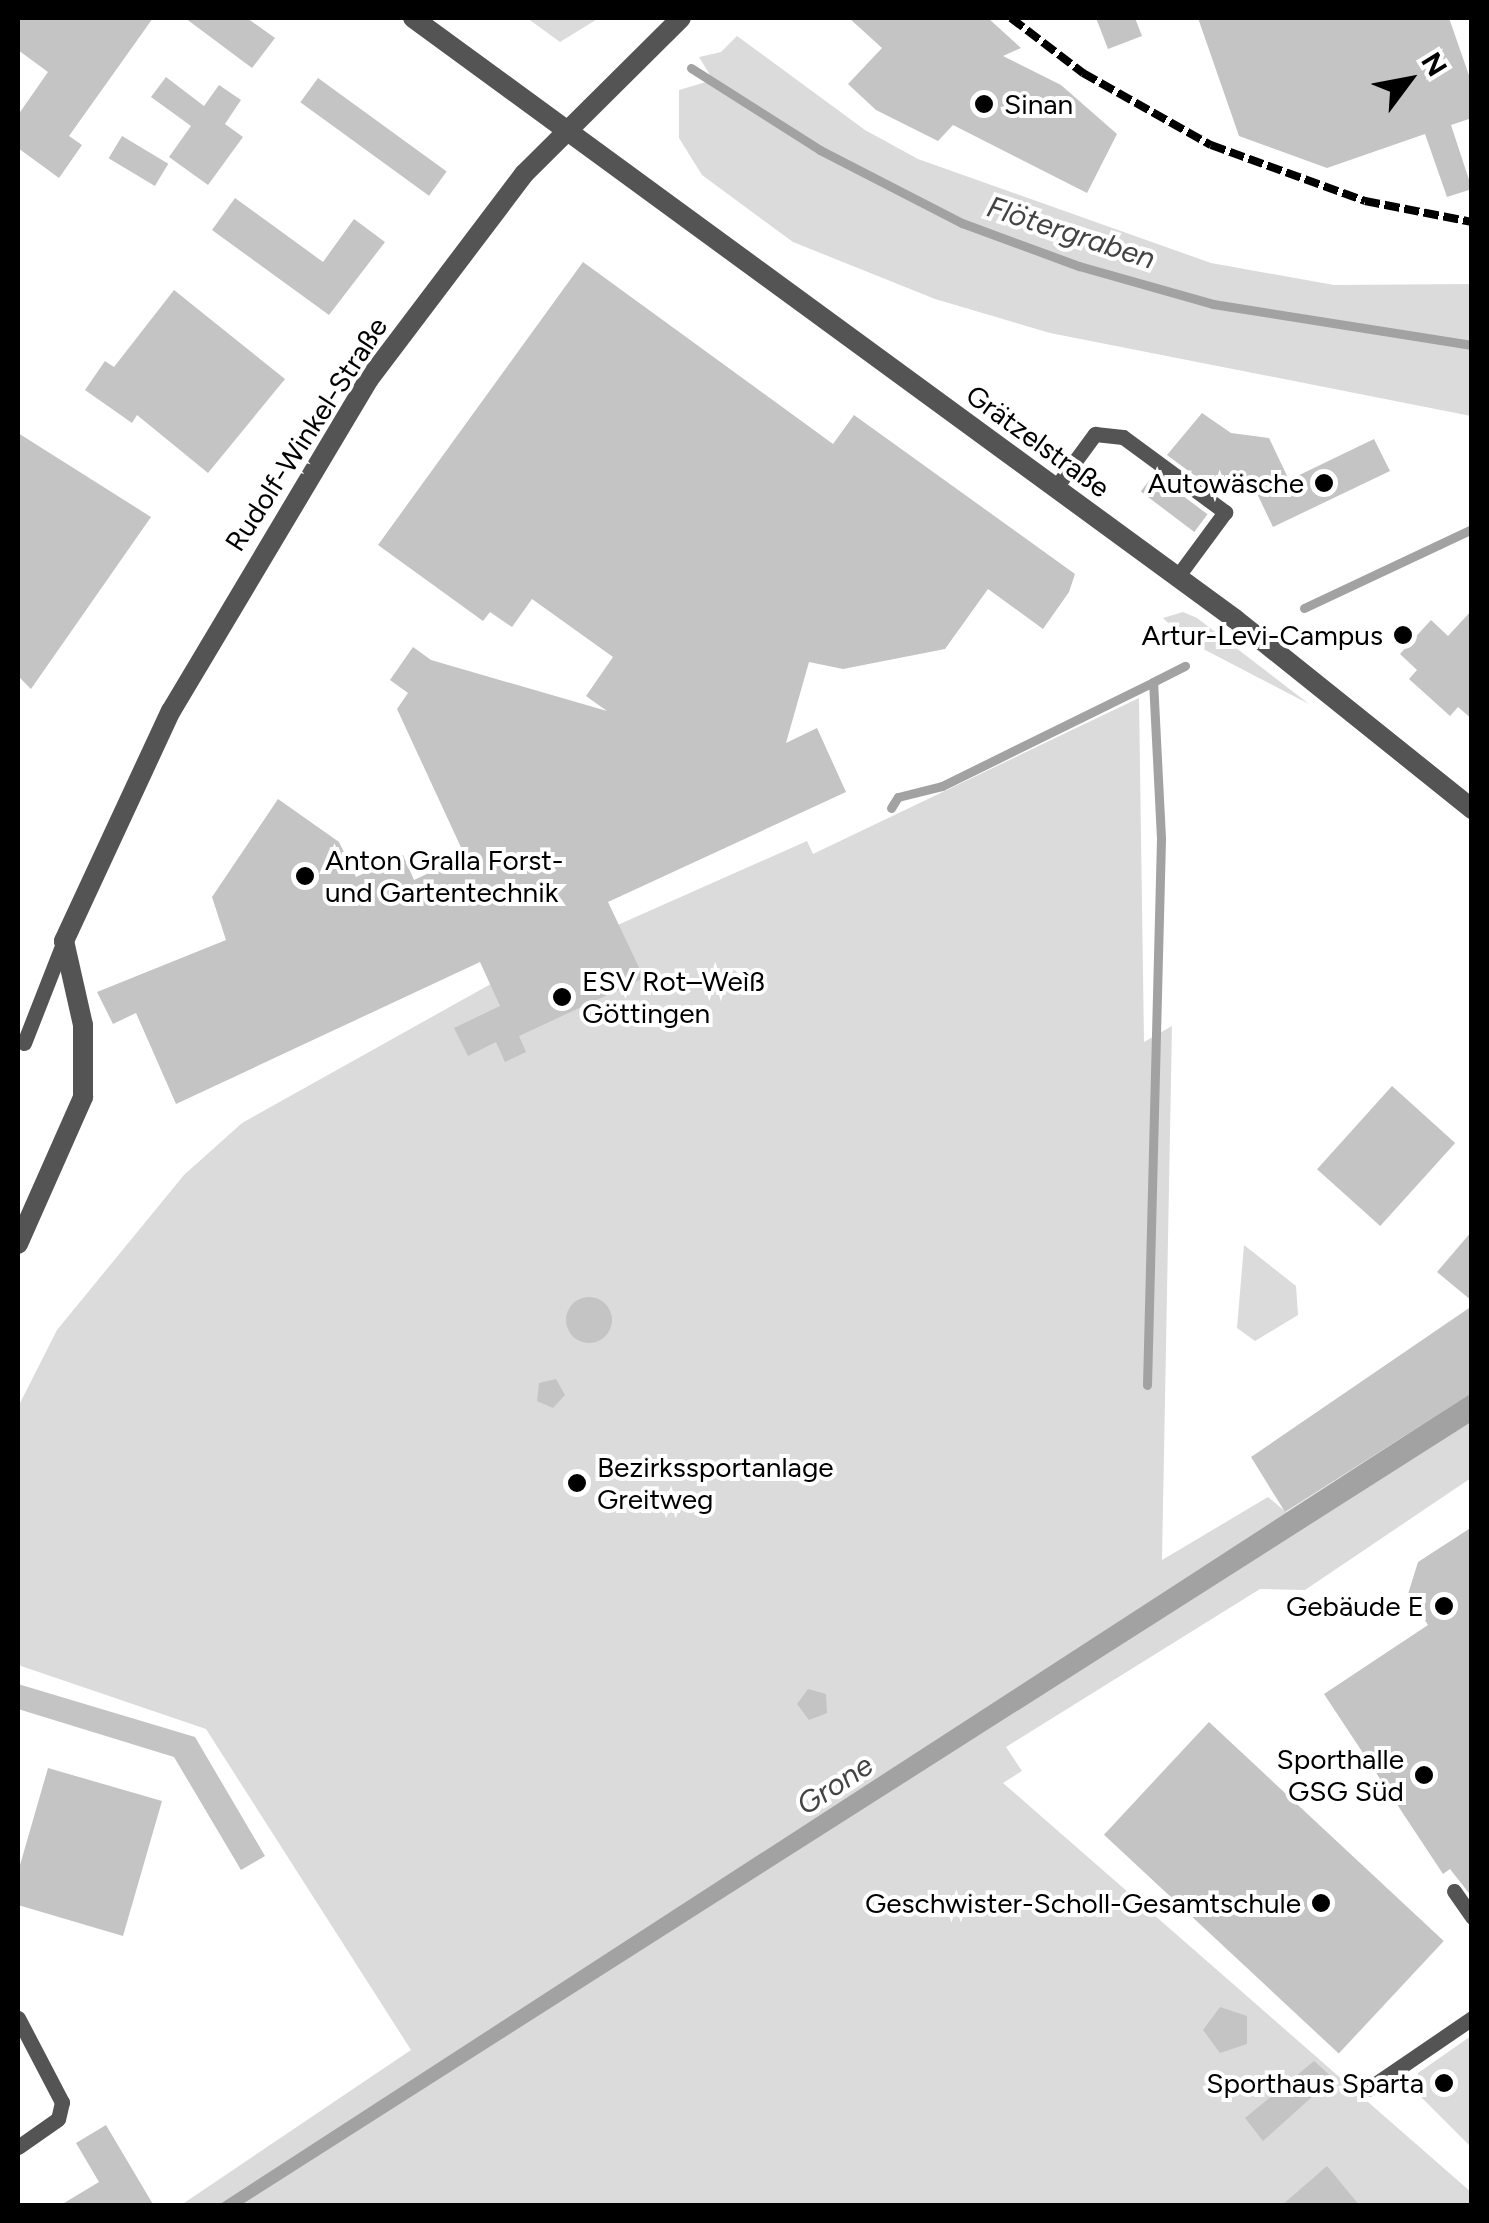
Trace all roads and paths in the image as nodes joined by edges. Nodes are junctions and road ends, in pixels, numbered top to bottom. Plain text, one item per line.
1 (413, 18) edge
2 (681, 18) edge
3 (563, 130) junction
4 (1056, 487) junction
5 (1178, 577) junction
6 (1472, 809) edge
7 (64, 941) junction
8 (24, 1042) dead end
9 (18, 1244) edge
10 (1454, 1890) dead end
11 (1472, 1917) edge
12 (18, 2018) edge
13 (1472, 2018) edge
14 (1368, 2089) dead end
15 (18, 2148) edge

1 - 3 street, Grätzelstraße
2 - 3 street, Rudolf-Winkel-Straße
3 - 4 street, Grätzelstraße
3 - 7 street, Rudolf-Winkel-Straße
4 - 5 street, Grätzelstraße
4 - 5 lane
5 - 6 street, Grätzelstraße
7 - 8 lane, Rudolf-Winkel-Straße
7 - 9 street
10 - 11 lane
12 - 15 lane
13 - 14 lane

